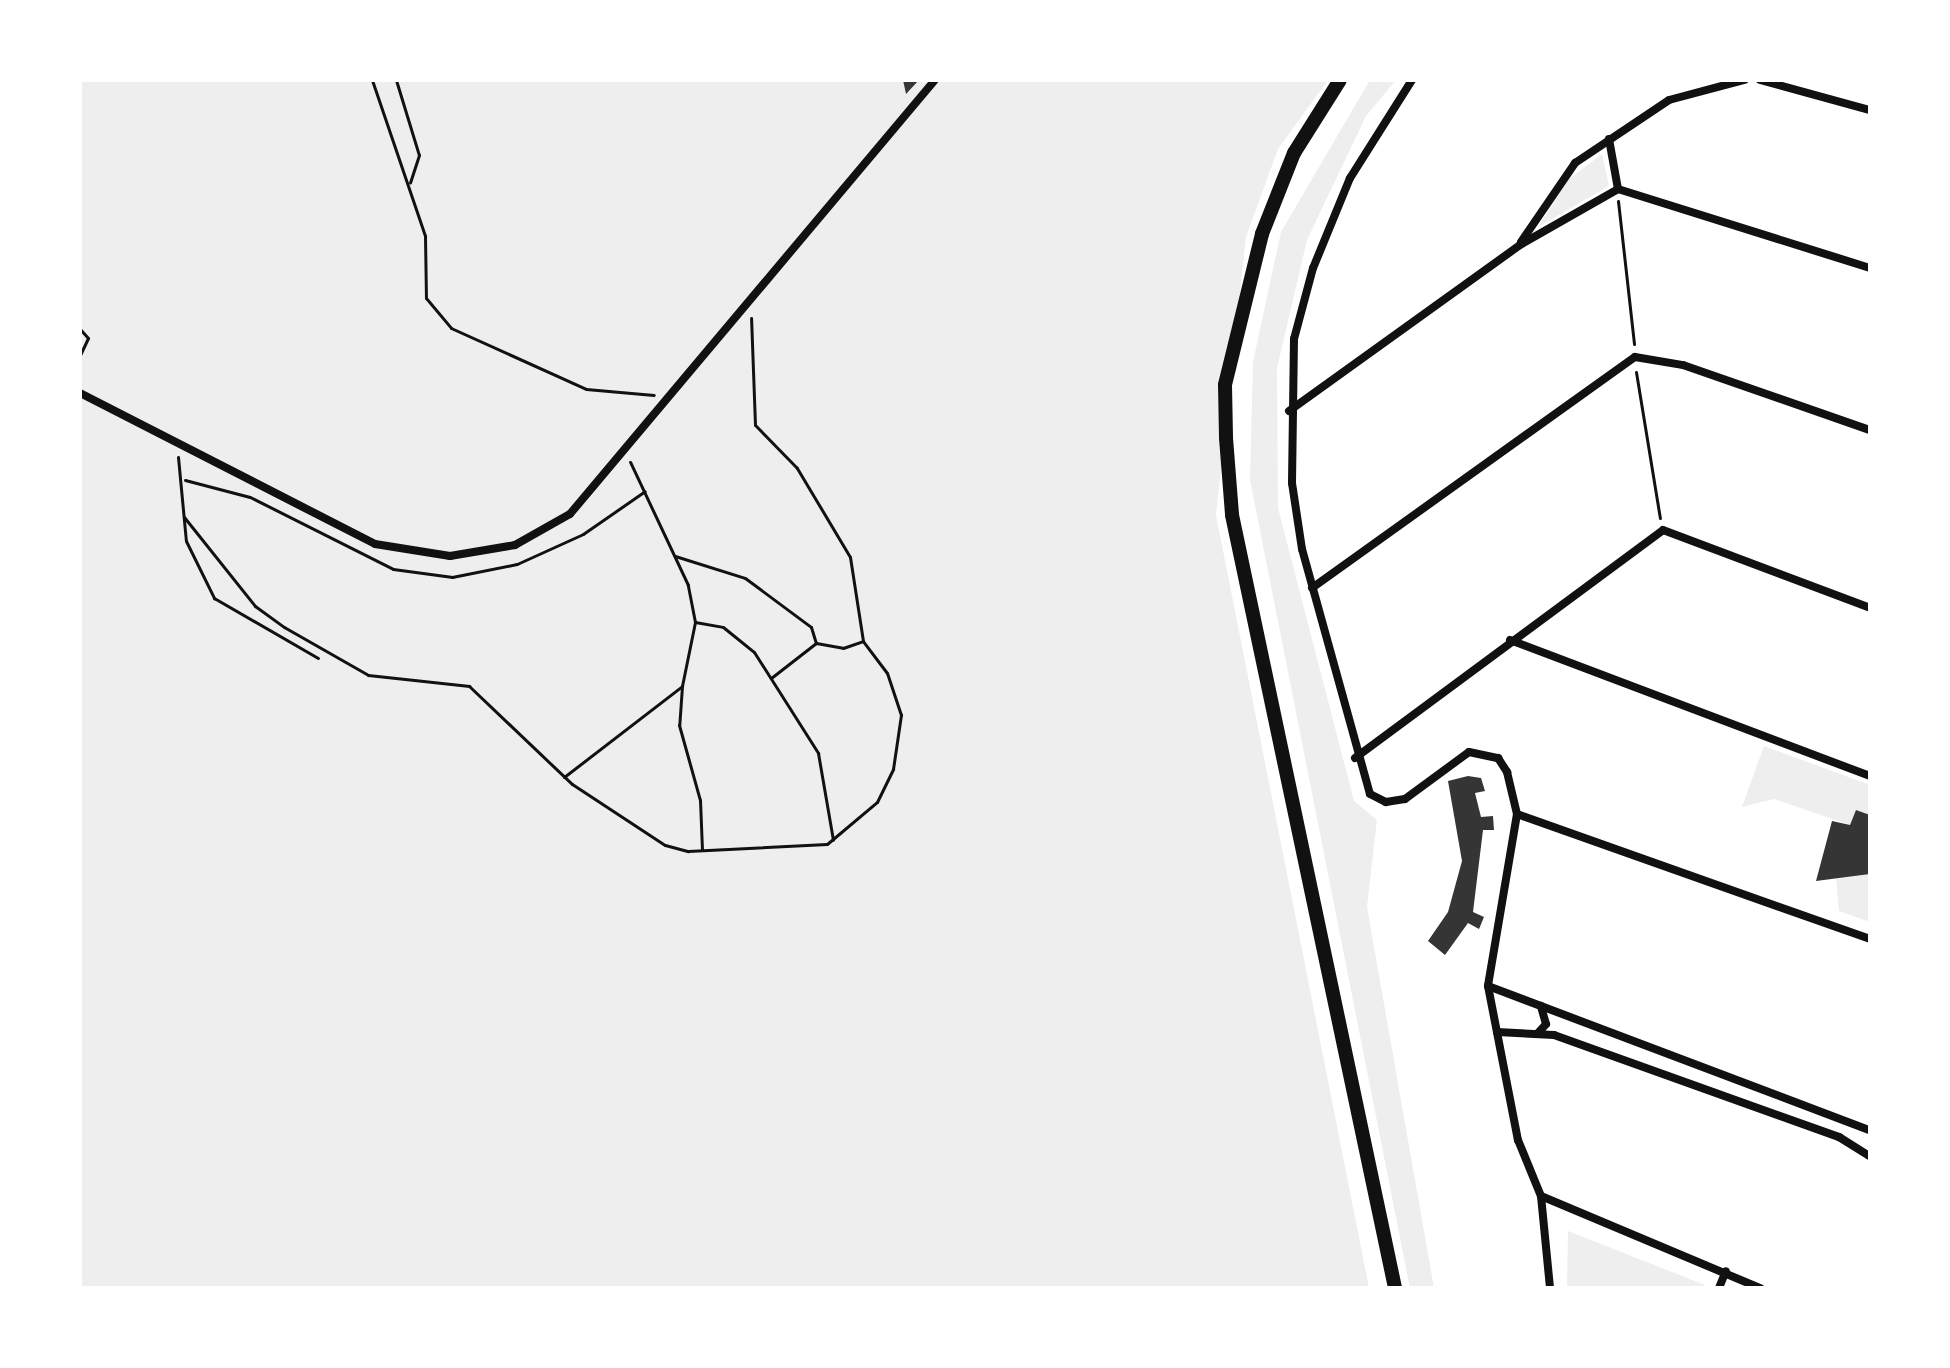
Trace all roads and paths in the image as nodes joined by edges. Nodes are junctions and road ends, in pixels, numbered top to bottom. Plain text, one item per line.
1 (372, 80) edge
2 (396, 80) edge
3 (935, 80) edge
4 (1340, 80) edge
5 (1412, 80) edge
6 (1744, 80) edge
7 (1760, 80) edge
8 (1870, 110) edge
9 (1609, 139) junction
10 (410, 183) junction
11 (1618, 189) junction
12 (1520, 245) junction
13 (1870, 268) edge
14 (750, 298) junction
15 (80, 329) edge
16 (80, 355) edge
17 (80, 393) edge
18 (670, 397) junction
19 (1289, 411) junction
20 (1870, 430) edge
21 (174, 442) junction
22 (625, 452) junction
23 (185, 480) junction
24 (645, 491) junction
25 (184, 517) junction
26 (675, 556) junction
27 (1312, 588) junction
28 (1870, 608) edge
29 (695, 622) junction
30 (1510, 640) junction
31 (863, 641) junction
32 (816, 643) junction
33 (318, 658) dead end
34 (771, 678) junction
35 (682, 686) junction
36 (1355, 758) junction
37 (1870, 776) edge
38 (564, 777) junction
39 (1517, 814) junction
40 (833, 840) junction
41 (702, 850) junction
42 (1870, 939) edge
43 (1488, 986) junction
44 (1540, 1005) junction
45 (1497, 1032) junction
46 (1538, 1033) junction
47 (1870, 1130) edge
48 (1870, 1156) edge
49 (1541, 1196) junction
50 (1726, 1271) junction
51 (1395, 1288) edge
52 (1550, 1288) edge
53 (1719, 1288) edge
54 (1760, 1288) edge

1 - 10 path
2 - 10 path
3 - 14 street
4 - 51 main road
5 - 19 street
6 - 9 street
7 - 8 street
9 - 11 street
9 - 12 street
10 - 18 path
11 - 12 street
11 - 13 street
12 - 19 street
14 - 18 street
14 - 31 path
15 - 16 path
17 - 21 street
18 - 22 street
19 - 27 street
20 - 27 street
21 - 22 street
21 - 23 path
22 - 24 path
23 - 24 path
23 - 25 path
24 - 26 path
25 - 33 path
25 - 38 path
26 - 29 path
26 - 32 path
27 - 36 street
28 - 30 street
29 - 34 path
29 - 35 path
30 - 36 street
30 - 37 street
31 - 32 path
31 - 40 path
32 - 34 path
34 - 40 path
35 - 38 path
35 - 41 path
36 - 39 street
38 - 41 path
39 - 42 street
39 - 43 street
40 - 41 path
43 - 44 street
43 - 45 street
44 - 46 street
44 - 47 street
45 - 46 street
45 - 49 street
46 - 48 street
49 - 50 street
49 - 52 street
50 - 53 street
50 - 54 street

